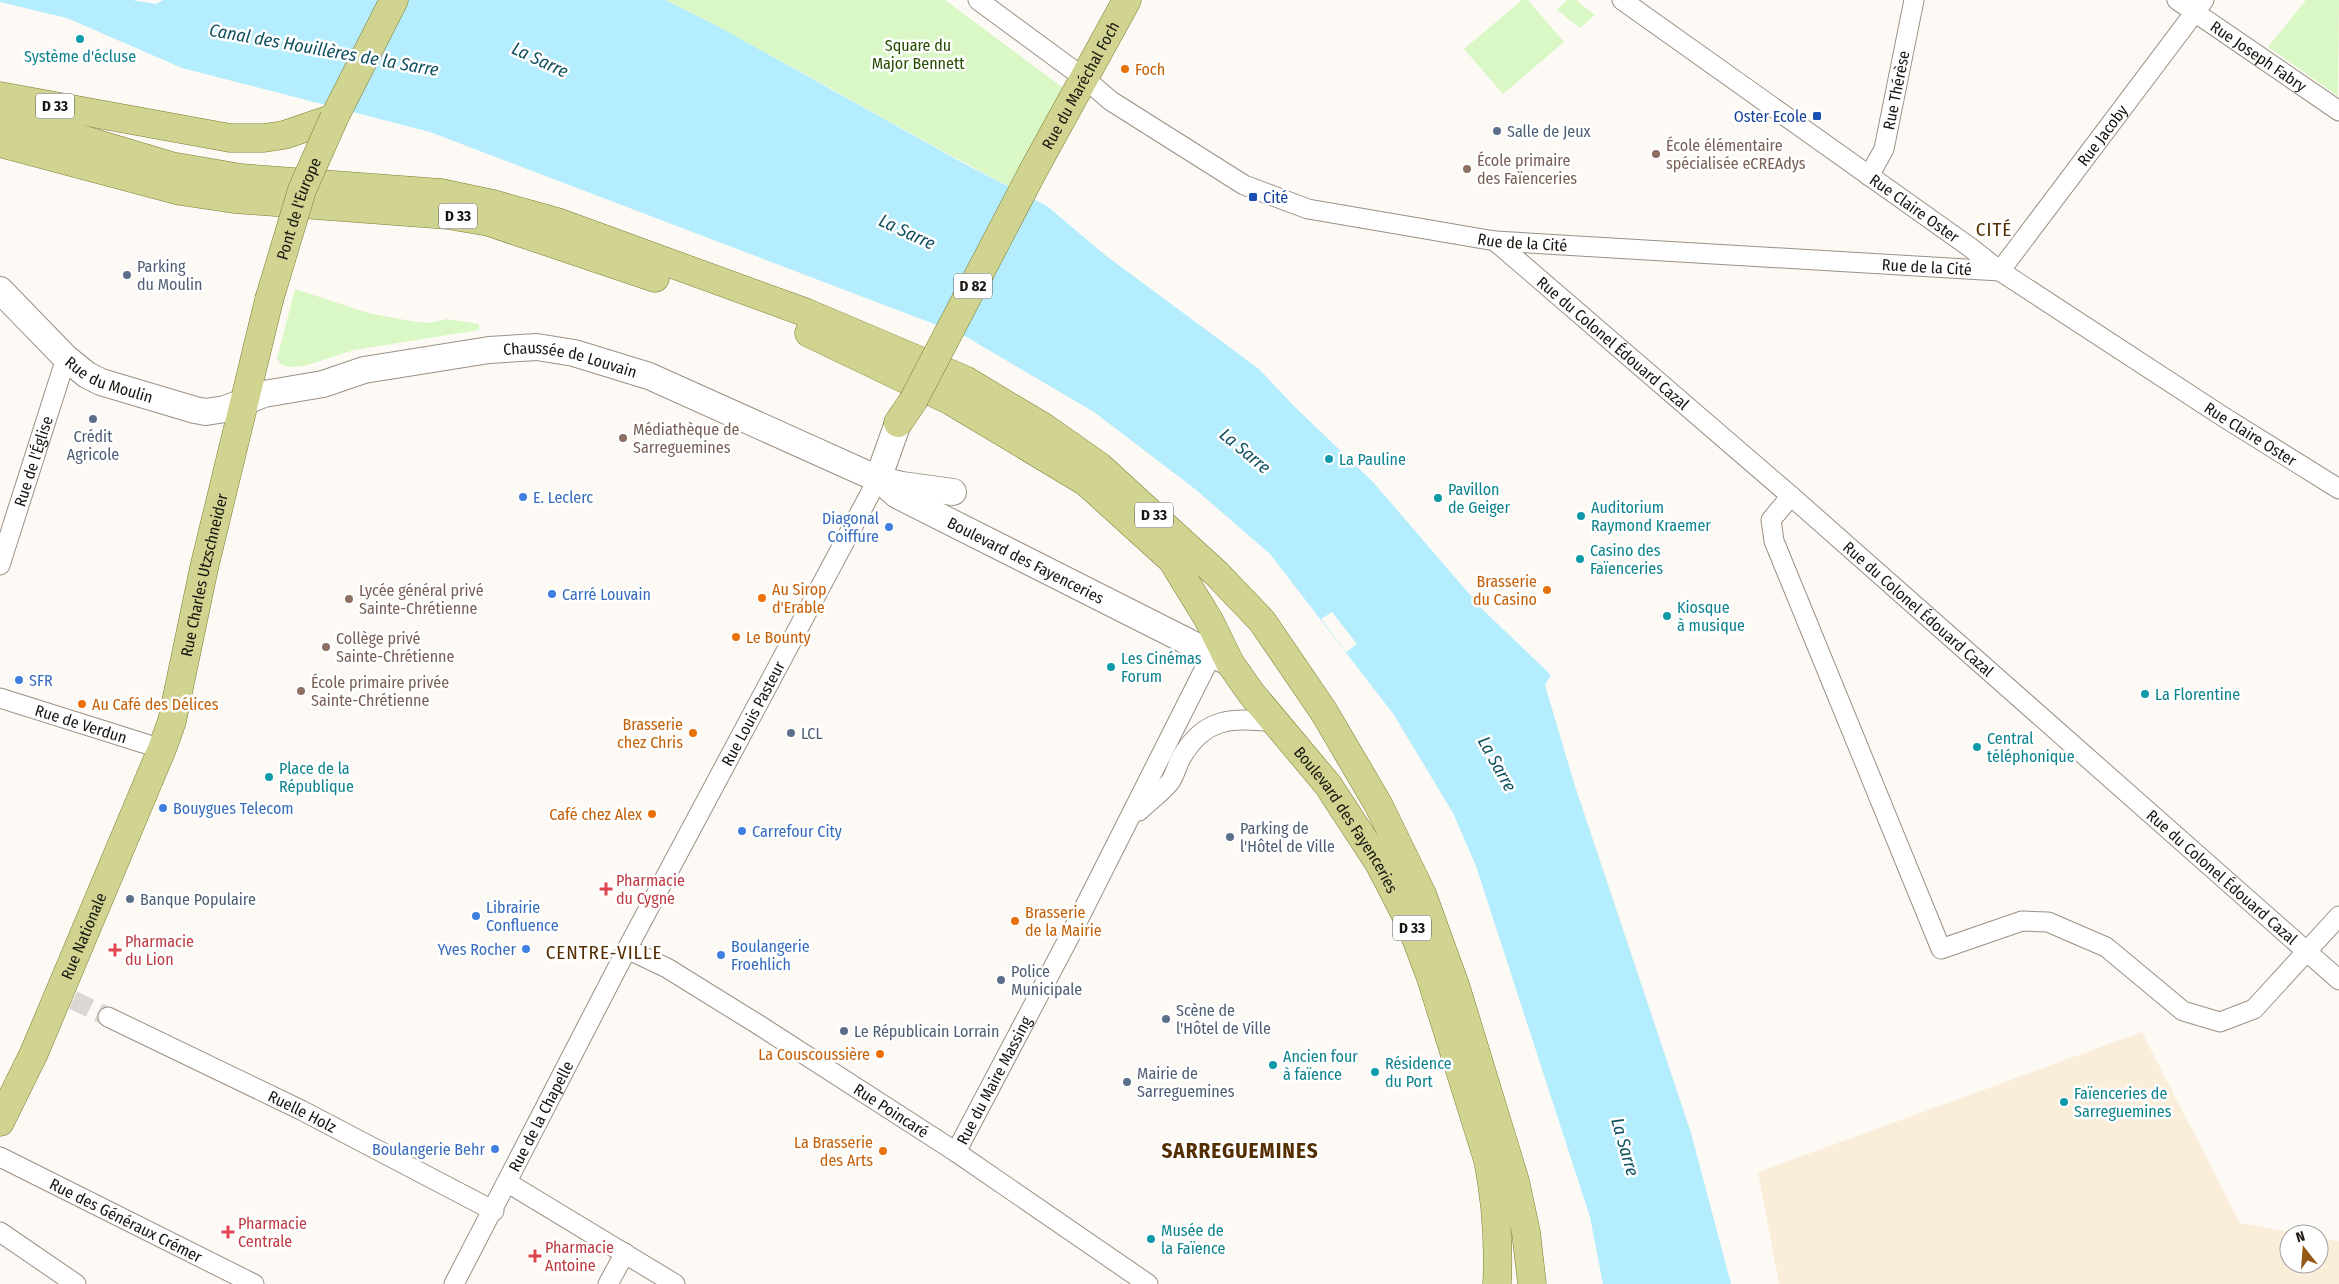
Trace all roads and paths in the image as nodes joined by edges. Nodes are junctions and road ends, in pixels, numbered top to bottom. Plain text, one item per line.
1 (394, 0) edge
2 (978, 0) edge
3 (1127, 0) edge
4 (1622, 0) edge
5 (1914, 0) edge
6 (2177, 0) edge
7 (2199, 6) edge
8 (1084, 78) junction
9 (0, 96) edge
10 (2339, 111) edge
11 (0, 115) edge
12 (334, 118) junction
13 (0, 143) edge
14 (1869, 176) junction
15 (1495, 241) junction
16 (2000, 270) junction
17 (0, 290) edge
18 (66, 358) junction
19 (244, 401) junction
20 (905, 412) joint
21 (878, 479) junction
22 (2339, 489) edge
23 (953, 492) dead end
24 (1791, 496) junction
25 (0, 565) edge
26 (1221, 646) junction
27 (0, 698) edge
28 (1274, 722) junction
29 (162, 749) junction
30 (1148, 801) junction
31 (1127, 823) junction
32 (2339, 916) edge
33 (628, 949) junction
34 (2307, 950) junction
35 (2339, 980) edge
36 (108, 1017) tunnel mouth
37 (0, 1122) edge
38 (956, 1152) junction
39 (0, 1157) edge
40 (508, 1184) junction
41 (494, 1211) junction
42 (0, 1232) edge
43 (625, 1253) junction
44 (76, 1284) edge
45 (254, 1284) edge
46 (454, 1284) edge
47 (608, 1284) edge
48 (675, 1284) edge
49 (1148, 1284) edge
50 (1497, 1284) edge
51 (1532, 1284) edge

1 - 12 main road, Pont de l'Europe
2 - 8 street, Rue de la Cité
3 - 8 main road, Rue du Maréchal Foch / D 82
4 - 14 street, Rue Claire Oster
5 - 14 street, Rue Thérèse
6 - 7 street, Rue Joseph Fabry
7 - 10 street, Rue Joseph Fabry
7 - 16 street, Rue Jacoby
8 - 15 street, Rue de la Cité
8 - 20 main road, Rue du Maréchal Foch / D 82, bridge
9 - 12 main road, D 33
11 - 51 main road, Boulevard des Fayenceries / D 33
12 - 19 main road, Pont de l'Europe, bridge
13 - 26 main road, D 33
14 - 16 street, Rue Claire Oster
15 - 16 street, Rue de la Cité
15 - 24 street, Rue du Colonel Édouard Cazal
16 - 22 street, Rue Claire Oster
17 - 18 street, Rue du Moulin
18 - 19 street, Rue du Moulin
18 - 25 street, Rue de l'Église
19 - 21 street, Chaussée de Louvain
19 - 29 main road, Rue Charles Utzschneider
20 - 21 street
21 - 23 street
21 - 26 street, Boulevard des Fayenceries
21 - 33 street, Rue Louis Pasteur
24 - 34 street, Rue du Colonel Édouard Cazal
24 - 34 street
26 - 28 main road, Boulevard des Fayenceries / D 33
26 - 30 street, Rue du Maire Massing
26 - 31 street, Rue du Maire Massing
27 - 29 street, Rue de Verdun
28 - 30 street, Rue du Maire Massing
28 - 50 main road, Boulevard des Fayenceries / D 33
29 - 37 main road, Rue Nationale
30 - 31 street, Rue du Maire Massing
31 - 38 street, Rue du Maire Massing
32 - 34 street
33 - 38 street, Rue Poincaré
33 - 40 street, Rue de la Chapelle
34 - 35 street, Rue du Colonel Édouard Cazal
36 - 41 street, Ruelle Holz
38 - 49 street, Rue Poincaré
39 - 45 street, Rue des Généraux Crémer
40 - 41 street, Rue de la Chapelle
40 - 43 street
41 - 46 street, Rue de la Chapelle
42 - 44 street
43 - 47 street
43 - 48 street

